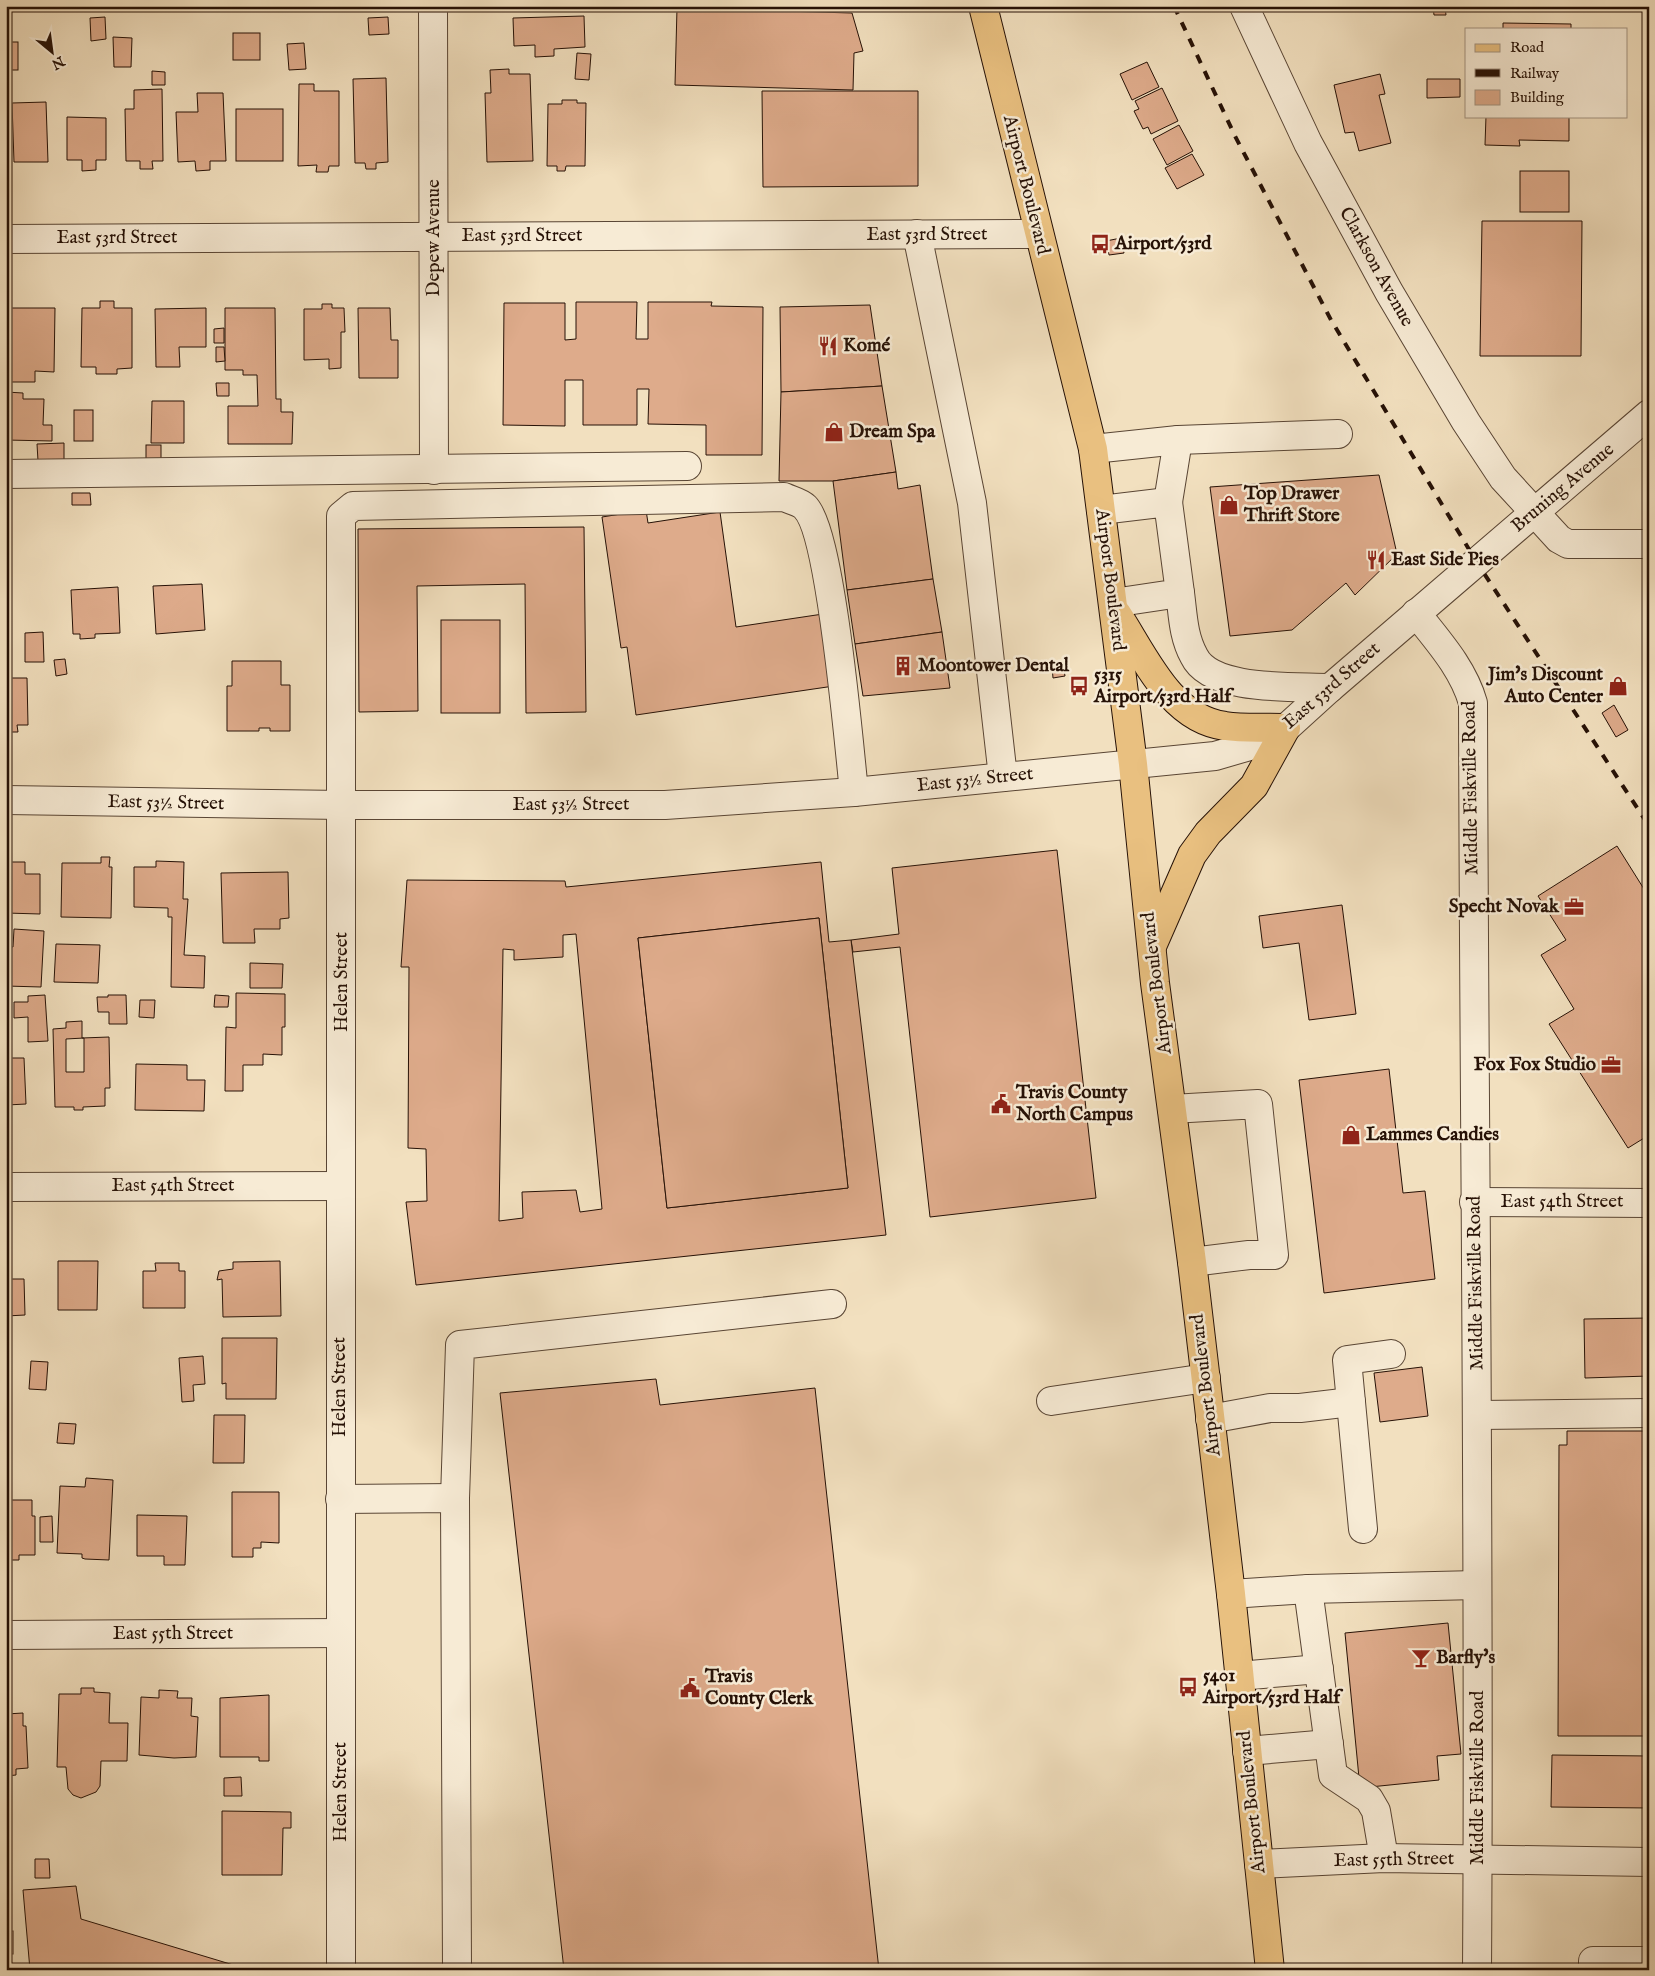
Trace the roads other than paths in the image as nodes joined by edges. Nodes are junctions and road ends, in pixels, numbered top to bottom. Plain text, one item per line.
1 (434, 6) edge
2 (983, 6) edge
3 (1244, 6) edge
4 (917, 234) junction
5 (1038, 234) junction
6 (434, 237) junction
7 (6, 239) edge
8 (1649, 414) edge
9 (1338, 434) dead end
10 (1178, 440) junction
11 (1092, 449) junction
12 (687, 466) dead end
13 (434, 470) junction
14 (6, 474) edge
15 (1168, 502) junction
16 (1101, 510) junction
17 (1533, 512) junction
18 (1649, 544) edge
19 (1476, 561) joint
20 (1180, 594) junction
21 (1114, 606) junction
22 (1416, 613) junction
23 (1330, 688) junction
24 (1286, 728) junction
25 (1133, 764) junction
26 (1003, 777) junction
27 (854, 792) junction
28 (6, 800) edge
29 (342, 805) junction
30 (1152, 946) junction
31 (1172, 1109) junction
32 (340, 1186) junction
33 (6, 1187) edge
34 (1474, 1202) junction
35 (1649, 1203) edge
36 (1192, 1262) junction
37 (832, 1304) dead end
38 (1391, 1354) dead end
39 (1206, 1378) junction
40 (1051, 1401) dead end
41 (1351, 1402) junction
42 (1649, 1413) edge
43 (1478, 1415) junction
44 (1210, 1419) junction
45 (455, 1498) junction
46 (340, 1499) junction
47 (1363, 1529) dead end
48 (1477, 1585) junction
49 (1308, 1589) junction
50 (1230, 1594) junction
51 (341, 1633) junction
52 (6, 1635) edge
53 (1319, 1669) junction
54 (1238, 1676) junction
55 (1329, 1744) junction
56 (1247, 1751) junction
57 (1384, 1858) junction
58 (1478, 1859) junction
59 (1649, 1862) edge
60 (1259, 1864) junction
61 (1649, 1961) edge
62 (341, 1970) edge
63 (457, 1970) edge
64 (1270, 1970) edge
65 (1477, 1970) edge
66 (1593, 1970) edge

1 - 6 street, Depew Avenue
2 - 5 main road, Airport Boulevard
3 - 17 street, Clarkson Avenue
4 - 5 street, East 53rd Street
4 - 6 street, East 53rd Street
4 - 26 street
5 - 11 main road, Airport Boulevard
6 - 7 street, East 53rd Street
6 - 13 street, Depew Avenue
8 - 17 street, Bruning Avenue
9 - 10 street
10 - 11 street
10 - 15 street
11 - 16 main road, Airport Boulevard
12 - 13 street
13 - 14 street
15 - 16 street
15 - 20 street
16 - 21 main road, Airport Boulevard
17 - 18 street
17 - 19 street, Bruning Avenue
19 - 22 street, East 53rd Street
20 - 21 street
20 - 23 street
21 - 24 main road
21 - 25 main road, Airport Boulevard
22 - 23 street, East 53rd Street
22 - 34 street, Middle Fiskville Road
23 - 24 street, East 53rd Street
24 - 25 street, East 53rd Street
24 - 30 main road
25 - 26 street, East 53½ Street
25 - 30 main road, Airport Boulevard
26 - 27 street, East 53½ Street
27 - 29 street, East 53½ Street
27 - 29 street, Helen Street
28 - 29 street, East 53½ Street
29 - 32 street, Helen Street
30 - 31 main road, Airport Boulevard
31 - 36 main road, Airport Boulevard
31 - 36 street
32 - 33 street, East 54th Street
32 - 46 street, Helen Street
34 - 35 street, East 54th Street
34 - 43 street, Middle Fiskville Road
36 - 39 main road, Airport Boulevard
37 - 45 street
38 - 41 street
39 - 40 street
39 - 44 main road, Airport Boulevard
41 - 44 street
41 - 47 street
42 - 43 street
43 - 48 street, Middle Fiskville Road
44 - 50 main road, Airport Boulevard
45 - 46 street
45 - 63 street
46 - 51 street, Helen Street
48 - 49 street
48 - 58 street, Middle Fiskville Road
49 - 50 street
49 - 53 street
50 - 54 main road, Airport Boulevard
51 - 52 street, East 55th Street
51 - 62 street, Helen Street
53 - 54 street
53 - 55 street
54 - 56 main road, Airport Boulevard
55 - 56 street
55 - 57 street
56 - 60 main road, Airport Boulevard
57 - 58 street, East 55th Street
57 - 60 street, East 55th Street
58 - 59 street, East 55th Street
58 - 65 street, Middle Fiskville Road
60 - 64 main road, Airport Boulevard
61 - 66 street

